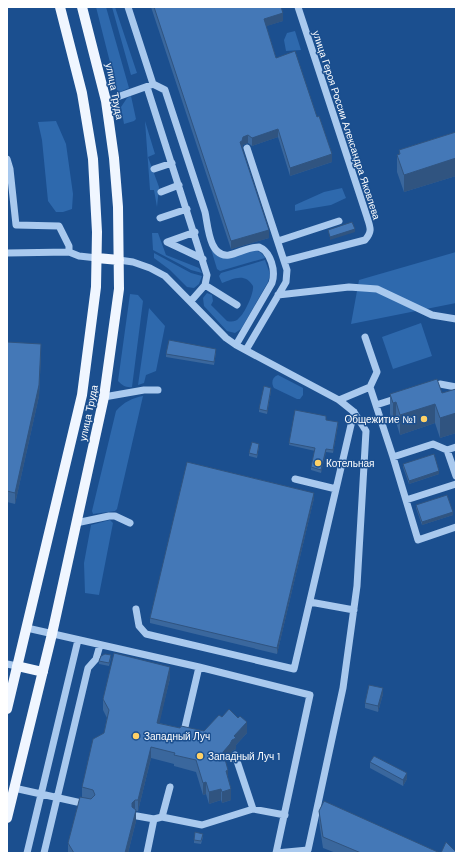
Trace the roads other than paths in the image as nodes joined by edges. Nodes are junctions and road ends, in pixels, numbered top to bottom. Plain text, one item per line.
1 (60, 7) edge
2 (82, 7) edge
3 (128, 7) edge
4 (298, 7) edge
5 (150, 85) junction
6 (106, 101) junction
7 (247, 148) dead end
8 (7, 160) edge
9 (172, 163) junction
10 (154, 169) dead end
11 (179, 185) junction
12 (161, 192) dead end
13 (187, 210) junction
14 (160, 218) dead end
15 (339, 221) dead end
16 (194, 232) junction
17 (278, 241) junction
18 (69, 252) junction
19 (7, 253) edge
20 (98, 258) junction
21 (203, 258) junction
22 (119, 260) junction
23 (284, 261) junction
24 (205, 285) junction
25 (278, 295) junction
26 (191, 301) junction
27 (237, 305) dead end
28 (456, 319) edge
29 (365, 337) dead end
30 (236, 345) junction
31 (246, 350) junction
32 (370, 387) junction
33 (456, 387) edge
34 (426, 389) edge
35 (158, 390) dead end
36 (404, 396) edge
37 (104, 398) junction
38 (339, 400) junction
39 (376, 405) junction
40 (354, 412) junction
41 (456, 447) edge
42 (447, 450) junction
43 (393, 457) junction
44 (456, 476) edge
45 (294, 479) dead end
46 (456, 484) edge
47 (336, 489) junction
48 (406, 500) junction
49 (76, 522) junction
50 (130, 523) dead end
51 (456, 527) edge
52 (310, 602) junction
53 (136, 609) dead end
54 (354, 610) junction
55 (26, 628) junction
56 (52, 634) junction
57 (78, 640) junction
58 (100, 645) junction
59 (7, 664) edge
60 (17, 666) junction
61 (199, 667) junction
62 (43, 672) junction
63 (7, 709) edge
64 (185, 727) edge
65 (235, 756) dead end
66 (170, 787) dead end
67 (14, 788) junction
68 (41, 794) junction
69 (58, 798) junction
70 (90, 805) edge
71 (253, 809) junction
72 (285, 815) junction
73 (137, 816) edge
74 (162, 817) junction
75 (7, 818) edge
76 (154, 819) junction
77 (27, 853) edge
78 (44, 853) edge
79 (146, 853) edge
80 (276, 853) edge

1 - 20 main road, улица Труда
2 - 6 main road, улица Труда
3 - 5 street
4 - 23 street, улица Героя России Александра Яковлева
5 - 6 street
5 - 9 street
5 - 30 street
6 - 22 main road, улица Труда
7 - 17 street
8 - 18 street
9 - 10 street
9 - 11 street
11 - 12 street
11 - 13 street
13 - 14 street
13 - 16 street
15 - 17 street
16 - 21 street
16 - 21 street
17 - 23 street
18 - 19 street
18 - 20 street
20 - 22 main road
20 - 55 main road, улица Труда
21 - 24 street
22 - 26 street
22 - 37 main road, улица Труда
23 - 25 street
24 - 26 street
24 - 27 street
25 - 28 street
25 - 31 street
26 - 30 street
29 - 32 street
30 - 31 street
31 - 38 street
32 - 38 street
32 - 39 street
33 - 34 street
35 - 37 street
36 - 39 street
37 - 49 main road, улица Труда
38 - 40 street
39 - 43 street
40 - 47 street
40 - 54 street
41 - 42 street
42 - 43 street
42 - 44 street
43 - 48 street
45 - 47 street
46 - 48 street
47 - 52 street
48 - 51 street
49 - 50 street
49 - 56 main road, улица Труда
52 - 53 street
52 - 54 street
54 - 80 street
55 - 56 street
55 - 60 main road, улица Труда
56 - 57 street
56 - 62 main road, улица Труда
57 - 58 street
57 - 68 street
58 - 61 street
58 - 69 street
59 - 60 street
60 - 62 main road
60 - 63 main road, улица Труда
61 - 64 street
61 - 72 street
62 - 67 main road, улица Труда
65 - 71 street
66 - 74 street
67 - 68 street
67 - 75 main road, улица Труда
68 - 69 street
68 - 77 street
69 - 70 street
69 - 78 street
71 - 72 street
71 - 74 street
72 - 80 street
73 - 76 street
74 - 76 street
76 - 79 street

